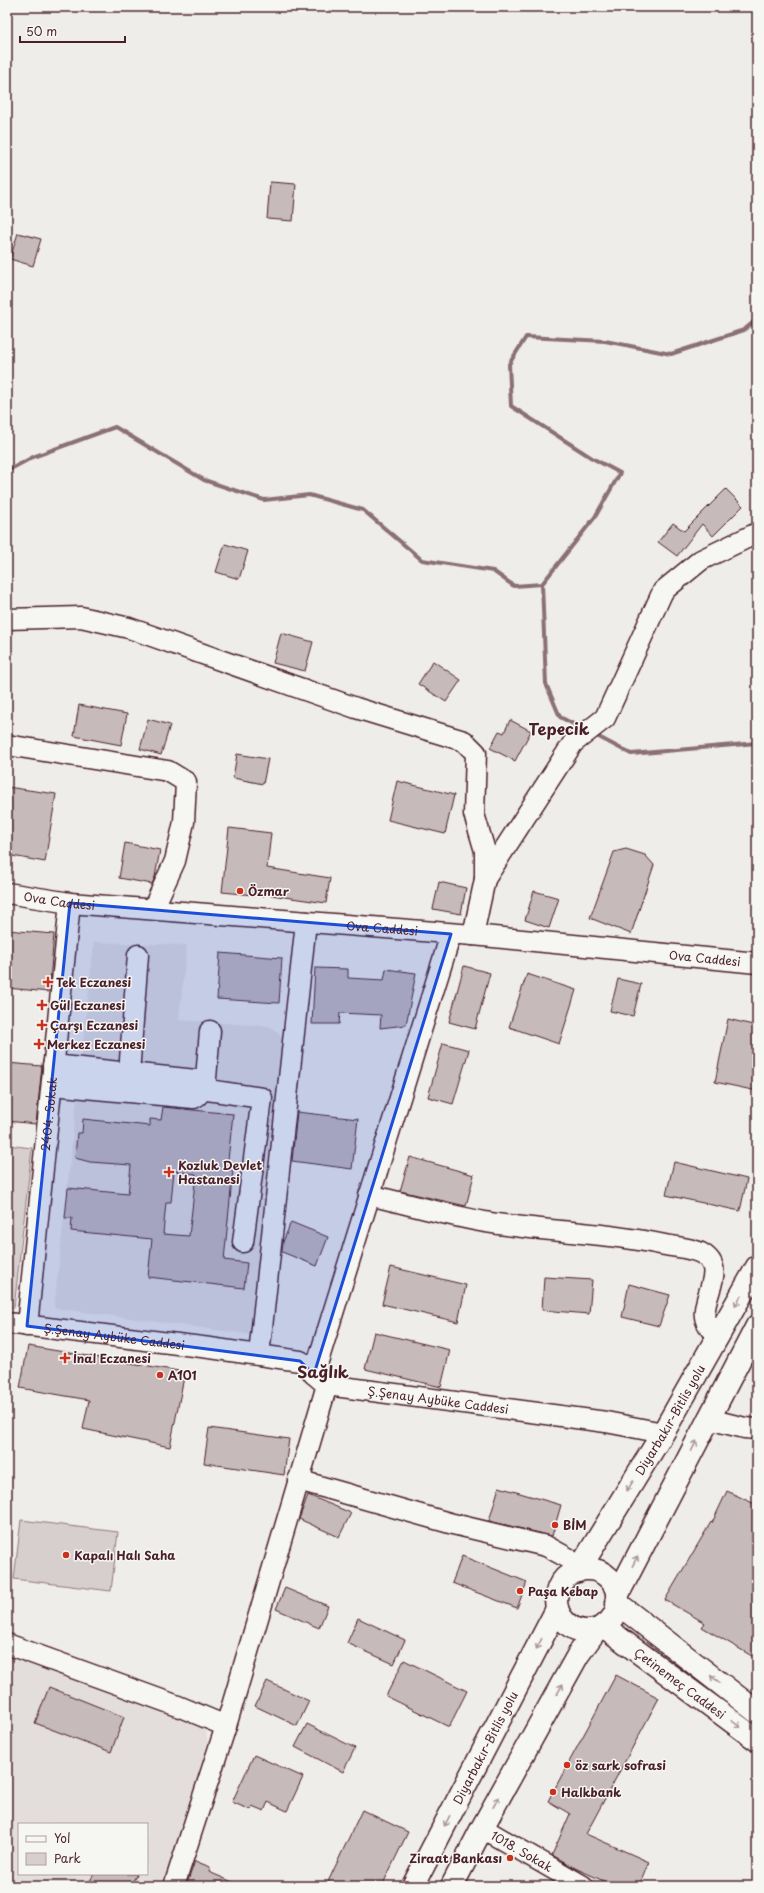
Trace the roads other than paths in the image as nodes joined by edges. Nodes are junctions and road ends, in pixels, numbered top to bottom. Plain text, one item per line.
1 (757, 533) edge
2 (7, 619) edge
3 (7, 745) edge
4 (485, 879) junction
5 (7, 893) edge
6 (70, 903) junction
7 (153, 910) junction
8 (306, 922) junction
9 (451, 934) junction
10 (473, 936) junction
11 (138, 955) dead end
12 (757, 963) edge
13 (210, 1031) dead end
14 (129, 1073) junction
15 (52, 1075) junction
16 (203, 1089) junction
17 (370, 1195) junction
18 (243, 1242) dead end
19 (757, 1267) edge
20 (7, 1323) edge
21 (27, 1326) junction
22 (757, 1326) edge
23 (719, 1334) junction
24 (259, 1355) junction
25 (320, 1380) junction
26 (708, 1419) junction
27 (757, 1429) edge
28 (663, 1433) junction
29 (298, 1480) junction
30 (578, 1571) junction
31 (617, 1600) junction
32 (557, 1609) junction
33 (599, 1628) junction
34 (7, 1644) edge
35 (757, 1712) edge
36 (226, 1726) junction
37 (757, 1740) edge
38 (482, 1828) junction
39 (174, 1886) edge
40 (414, 1886) edge
41 (452, 1886) edge
42 (583, 1886) edge

1 - 4 street
2 - 4 street
3 - 7 street
4 - 10 street
5 - 6 street, Ova Caddesi
6 - 7 street, Ova Caddesi
6 - 15 street, 2404. Sokak
7 - 8 street, Ova Caddesi
8 - 9 street, Ova Caddesi
8 - 24 street
9 - 10 street, Ova Caddesi
9 - 17 street
10 - 12 street, Ova Caddesi
11 - 14 street
13 - 16 street
14 - 15 street
14 - 16 street
15 - 16 street
15 - 21 street, 2404. Sokak
16 - 18 street
17 - 23 street
17 - 25 street
19 -> 23 main road, Diyarbakır-Bitlis yolu
20 - 21 street, Ş.Şenay Aybüke Caddesi
21 - 24 street, Ş.Şenay Aybüke Caddesi
22 - 26 main road
23 - 28 main road, Diyarbakır-Bitlis yolu
24 - 25 street, Ş.Şenay Aybüke Caddesi
25 - 28 street, Ş.Şenay Aybüke Caddesi
25 - 29 street
26 - 27 street
31 -> 26 main road
28 -> 30 main road, Diyarbakır-Bitlis yolu
29 - 30 street
29 - 36 street
30 - 31 main road
30 - 32 main road
31 - 33 main road
35 -> 31 main road, Çetinemeç Caddesi
32 - 33 main road
32 -> 40 main road, Diyarbakır-Bitlis yolu
33 -> 37 main road, Çetinemeç Caddesi
38 -> 33 main road
34 - 36 street
36 - 39 street
38 - 41 main road
38 - 42 street, 1018. Sokak

